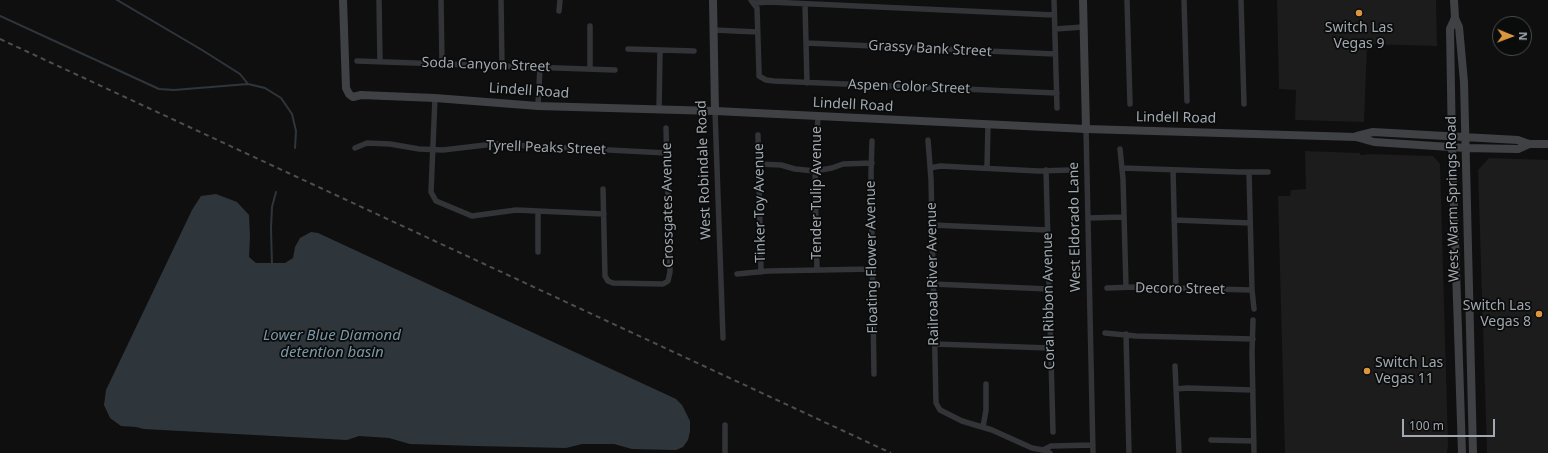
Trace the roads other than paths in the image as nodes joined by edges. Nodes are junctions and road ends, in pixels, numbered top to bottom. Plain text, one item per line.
1 (343, 0) edge
2 (379, 0) edge
3 (441, 0) edge
4 (501, 0) edge
5 (560, 0) edge
6 (713, 0) edge
7 (1054, 0) edge
8 (1083, 0) edge
9 (1127, 0) edge
10 (1184, 0) edge
11 (1241, 0) edge
12 (1454, 0) edge
13 (753, 2) edge
14 (805, 4) junction
15 (559, 11) dead end
16 (1054, 15) junction
17 (1454, 18) junction
18 (590, 26) dead end
19 (1083, 27) junction
20 (1055, 29) junction
21 (714, 30) junction
22 (758, 32) junction
23 (806, 43) junction
24 (628, 49) dead end
25 (660, 50) junction
26 (694, 52) dead end
27 (1055, 54) junction
28 (357, 61) dead end
29 (380, 62) junction
30 (442, 64) junction
31 (502, 66) junction
32 (540, 67) junction
33 (590, 69) junction
34 (615, 70) dead end
35 (807, 83) junction
36 (1057, 93) junction
37 (435, 98) junction
38 (1187, 101) dead end
39 (1130, 104) dead end
40 (1244, 104) dead end
41 (538, 106) junction
42 (1057, 108) dead end
43 (659, 110) junction
44 (715, 111) junction
45 (818, 116) junction
46 (988, 124) junction
47 (666, 128) dead end
48 (1086, 129) junction
49 (758, 135) dead end
50 (1452, 136) junction
51 (1356, 137) junction
52 (1465, 137) junction
53 (928, 140) dead end
54 (872, 141) dead end
55 (1529, 144) junction
56 (1548, 144) edge
57 (1452, 147) junction
58 (355, 148) dead end
59 (1120, 148) dead end
60 (1465, 148) junction
61 (432, 150) junction
62 (667, 153) junction
63 (872, 163) junction
64 (759, 164) junction
65 (930, 168) junction
66 (987, 168) junction
67 (1122, 168) junction
68 (1046, 170) junction
69 (1071, 170) dead end
70 (1173, 170) junction
71 (816, 171) junction
72 (1249, 172) junction
73 (1268, 172) dead end
74 (604, 189) dead end
75 (538, 211) junction
76 (604, 214) junction
77 (1124, 217) junction
78 (1088, 218) junction
79 (1174, 220) junction
80 (1250, 223) junction
81 (932, 225) junction
82 (1047, 230) junction
83 (538, 252) dead end
84 (873, 269) junction
85 (817, 270) junction
86 (761, 272) junction
87 (737, 274) dead end
88 (933, 284) junction
89 (1126, 287) junction
90 (1108, 288) dead end
91 (1176, 288) junction
92 (1049, 289) junction
93 (1252, 290) junction
94 (1254, 309) dead end
95 (1253, 320) dead end
96 (1105, 333) dead end
97 (1126, 334) junction
98 (723, 338) dead end
99 (1253, 339) junction
100 (934, 344) junction
101 (1050, 348) junction
102 (1175, 366) dead end
103 (874, 374) dead end
104 (986, 384) dead end
105 (1176, 389) junction
106 (1253, 390) junction
107 (725, 426) dead end
108 (983, 427) junction
109 (1053, 432) dead end
110 (1211, 440) dead end
111 (1254, 441) junction
112 (1093, 445) junction
113 (1043, 450) junction
114 (725, 453) edge
115 (1050, 453) edge
116 (1093, 453) edge
117 (1129, 453) edge
118 (1179, 453) edge
119 (1254, 453) edge
120 (1462, 453) edge
121 (1473, 453) edge

1 - 37 street, Lindell Road
2 - 29 street
3 - 30 street
4 - 31 street
5 - 15 street
6 - 21 street, West Robindale Road
7 - 16 street
8 - 19 street, West Eldorado Lane
9 - 39 street
10 - 38 street
11 - 40 street
12 - 17 street, West Warm Springs Road
13 - 14 street
13 - 22 street
14 - 16 street
14 - 23 street
16 - 20 street
17 - 50 street, West Warm Springs Road
17 - 52 street, West Warm Springs Road
18 - 33 street
19 - 20 street
19 - 48 street, West Eldorado Lane
20 - 27 street
21 - 22 street
21 - 44 street, West Robindale Road
22 - 35 street, Aspen Color Street
23 - 27 street, Grassy Bank Street
23 - 35 street
24 - 25 street
25 - 26 street
25 - 43 street
27 - 36 street
28 - 29 street, Soda Canyon Street
29 - 30 street, Soda Canyon Street
30 - 31 street, Soda Canyon Street
31 - 32 street, Soda Canyon Street
32 - 33 street, Soda Canyon Street
32 - 41 street
33 - 34 street, Soda Canyon Street
35 - 36 street, Aspen Color Street
36 - 42 street
37 - 41 street, Lindell Road
37 - 61 street
41 - 43 street, Lindell Road
43 - 44 street, Lindell Road
44 - 45 street, Lindell Road
44 - 98 street, West Robindale Road
45 - 46 street, Lindell Road
45 - 71 street, Tender Tulip Avenue
46 - 48 street, Lindell Road
46 - 66 street
47 - 62 street, Crossgates Avenue
48 - 51 street, Lindell Road
48 - 78 street, West Eldorado Lane
49 - 64 street, Tinker Toy Avenue
50 - 51 street, Lindell Road
50 - 52 street, Lindell Road
50 - 57 street, West Warm Springs Road
51 - 57 street, Lindell Road
52 - 55 street, Lindell Road
52 - 60 street, West Warm Springs Road
53 - 65 street, Railroad River Avenue
54 - 63 street, Floating Flower Avenue
55 - 56 street, Lindell Road
55 - 60 street, Lindell Road
57 - 60 street, Lindell Road
57 - 120 street, West Warm Springs Road
58 - 61 street, Tyrell Peaks Street
59 - 67 street
60 - 121 street, West Warm Springs Road
61 - 62 street, Tyrell Peaks Street
61 - 75 street
62 - 76 street, Crossgates Avenue
63 - 71 street
63 - 84 street, Floating Flower Avenue
64 - 71 street
64 - 86 street, Tinker Toy Avenue
65 - 66 street
65 - 81 street, Railroad River Avenue
66 - 68 street
67 - 70 street
67 - 77 street
68 - 69 street
68 - 82 street, Coral Ribbon Avenue
70 - 72 street
70 - 79 street
71 - 85 street, Tender Tulip Avenue
72 - 73 street
72 - 80 street
74 - 76 street
75 - 76 street
75 - 83 street
77 - 78 street
77 - 89 street
78 - 112 street, West Eldorado Lane
79 - 80 street
79 - 91 street
80 - 93 street
81 - 82 street
81 - 88 street, Railroad River Avenue
82 - 92 street, Coral Ribbon Avenue
84 - 85 street
84 - 103 street, Floating Flower Avenue
85 - 86 street
86 - 87 street
88 - 92 street
88 - 100 street, Railroad River Avenue
89 - 90 street, Decoro Street
89 - 91 street, Decoro Street
91 - 93 street, Decoro Street
92 - 101 street, Coral Ribbon Avenue
93 - 94 street
95 - 99 street
96 - 97 street
97 - 99 street
97 - 117 street
99 - 106 street
100 - 101 street
100 - 108 street, Railroad River Avenue
101 - 109 street, Coral Ribbon Avenue
102 - 105 street
104 - 108 street
105 - 106 street
105 - 118 street
106 - 111 street
107 - 114 street
108 - 113 street
110 - 111 street
111 - 119 street
112 - 113 street
112 - 116 street, West Eldorado Lane
113 - 115 street

